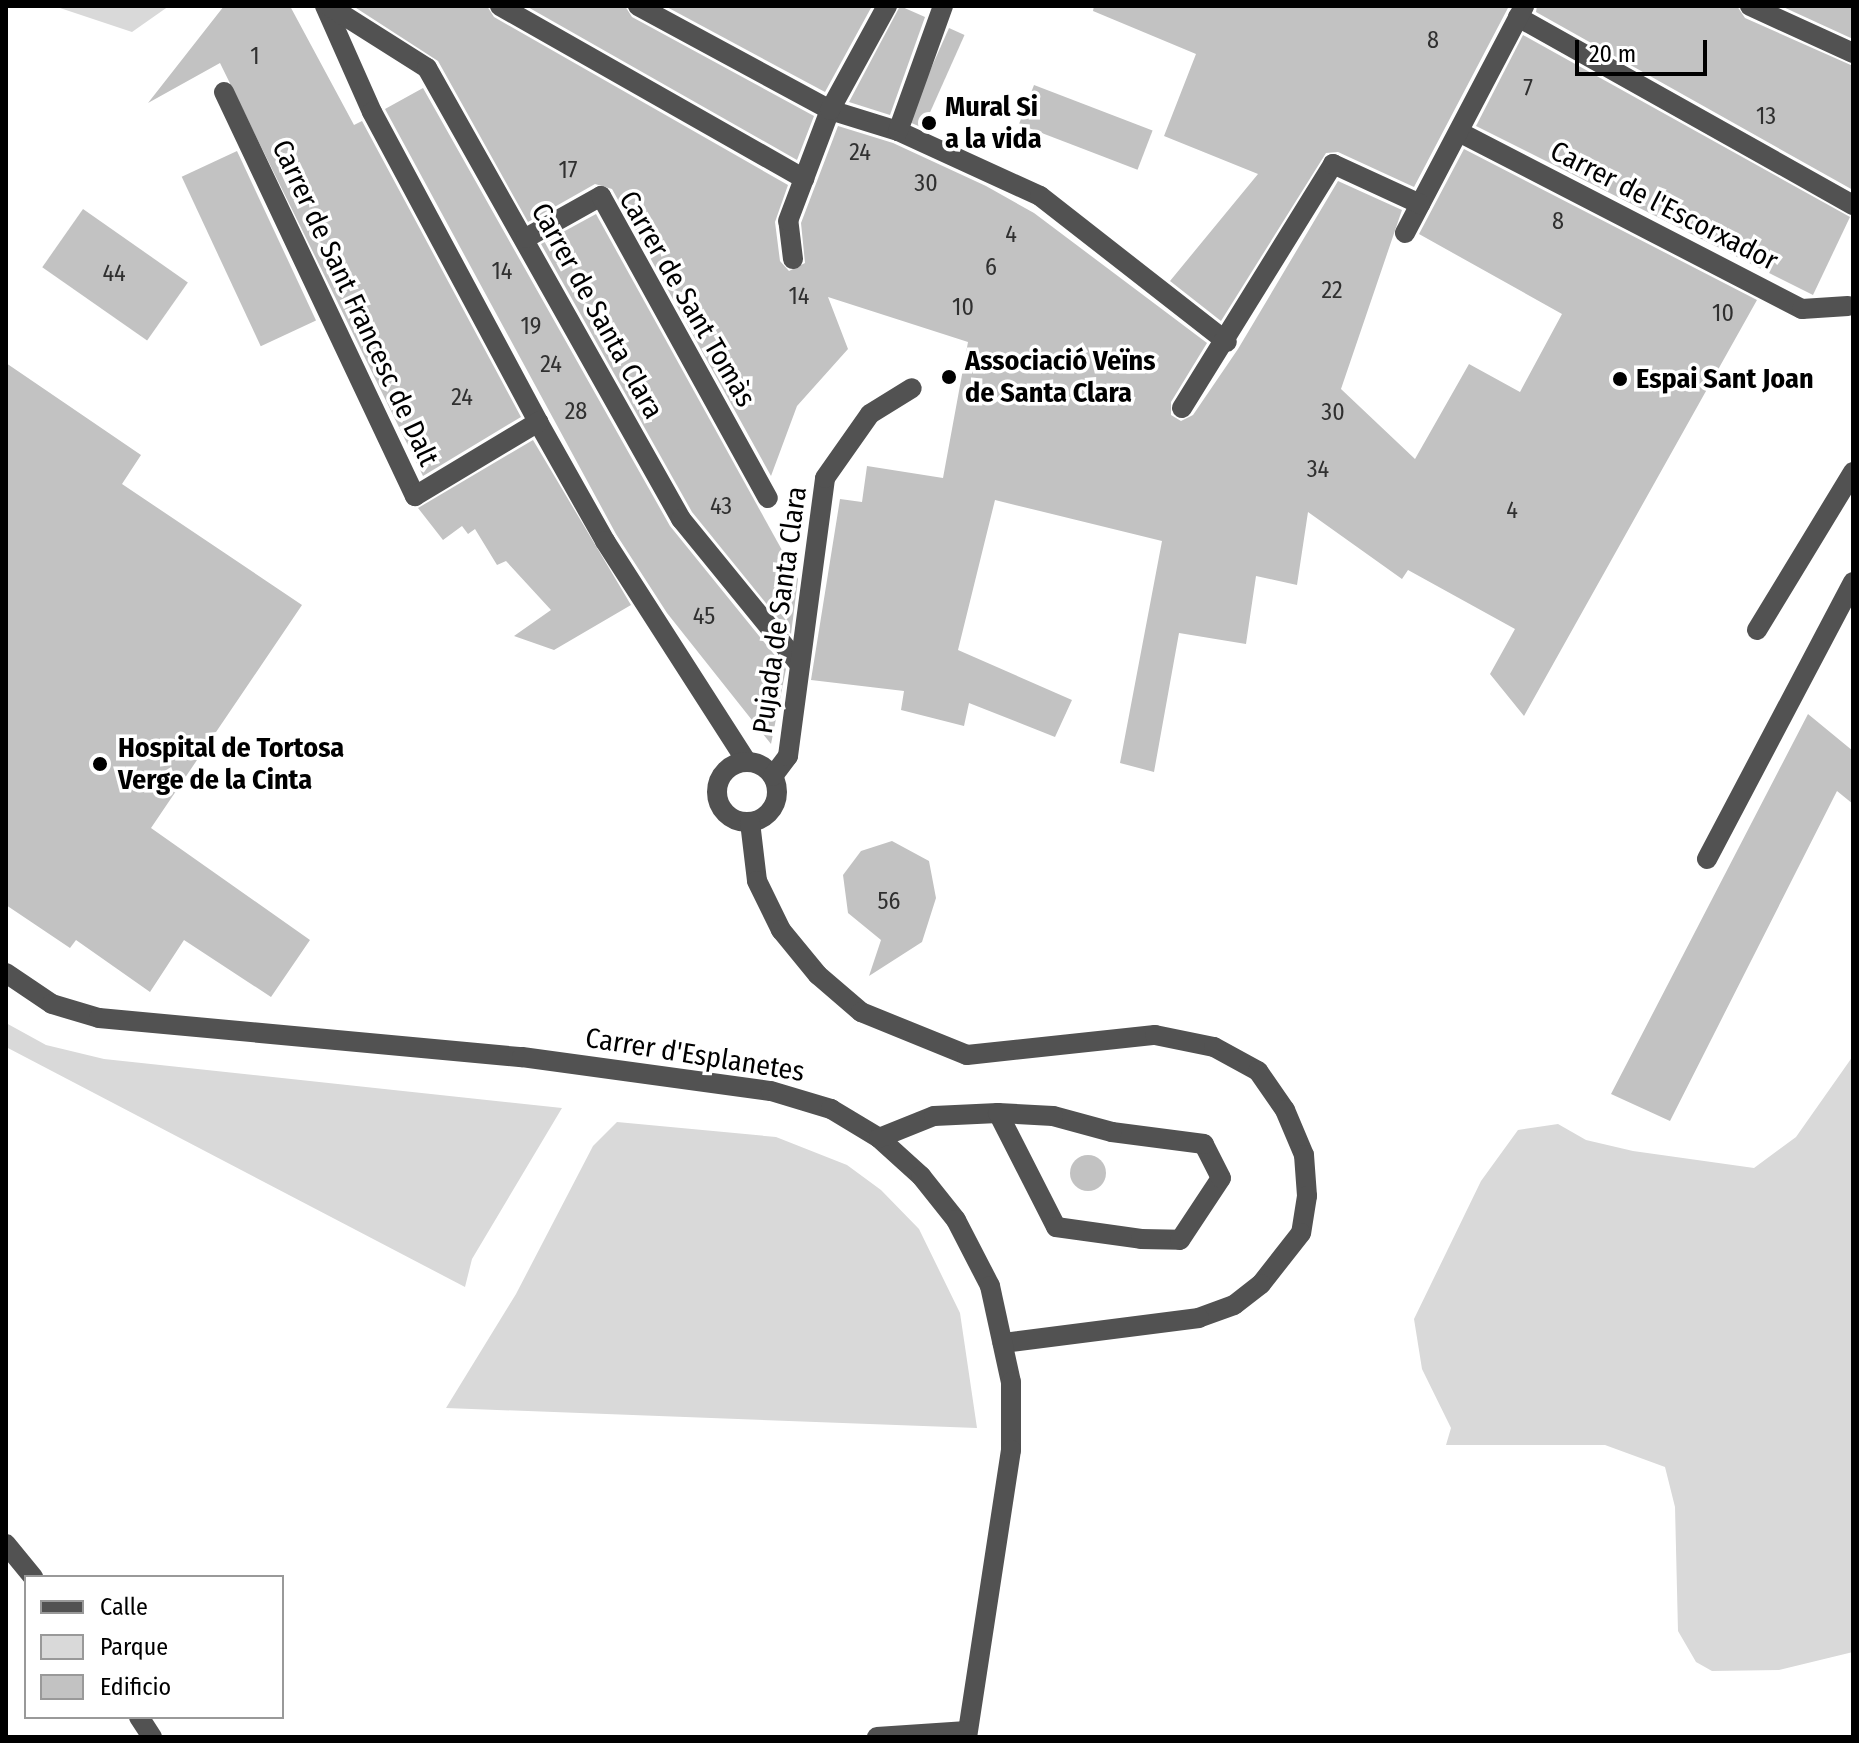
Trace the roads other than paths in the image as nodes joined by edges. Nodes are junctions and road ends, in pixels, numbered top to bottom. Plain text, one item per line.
1 (327, 6) edge
2 (500, 6) edge
3 (638, 6) edge
4 (887, 6) edge
5 (942, 6) edge
6 (1750, 6) edge
7 (1521, 12) edge
8 (1853, 53) edge
9 (224, 92) dead end
10 (830, 110) junction
11 (898, 131) junction
12 (1459, 132) junction
13 (804, 179) junction
14 (1420, 204) junction
15 (1853, 205) edge
16 (1405, 233) dead end
17 (526, 238) junction
18 (793, 259) dead end
19 (1851, 303) edge
20 (1227, 342) junction
21 (912, 388) dead end
22 (1182, 408) dead end
23 (538, 422) junction
24 (1853, 472) edge
25 (768, 498) dead end
26 (1853, 582) edge
27 (1757, 630) dead end
28 (800, 665) junction
29 (746, 761) junction
30 (773, 776) junction
31 (750, 822) junction
32 (1707, 859) dead end
33 (6, 973) edge
34 (998, 1113) junction
35 (879, 1138) junction
36 (1003, 1343) junction
37 (6, 1544) edge
38 (31, 1575) edge
39 (140, 1719) edge
40 (967, 1734) edge
41 (152, 1737) edge
42 (877, 1737) edge

1 - 17 street, Carrer de Santa Clara
1 - 23 street
2 - 13 street
3 - 10 street
4 - 10 street
5 - 11 street
6 - 8 street
7 - 12 street
7 - 15 street
9 - 23 street, Carrer de Sant Francesc de Dalt
10 - 11 street
10 - 13 street
11 - 20 street
12 - 14 street
12 - 19 street, Carrer de l'Escorxador
13 - 18 street
14 - 16 street
14 - 20 street
17 - 25 street, Carrer de Sant Tomàs
17 - 28 street, Carrer de Santa Clara
20 - 22 street
21 - 28 street, Pujada de Santa Clara
23 - 29 street
24 - 27 street
26 - 32 street
28 - 30 street, Pujada de Santa Clara
29 - 30 street
29 - 31 street
30 - 31 street
31 - 36 street
33 - 35 street, Carrer d'Esplanetes
34 - 34 street
34 - 35 street
35 - 36 street, Carrer d'Esplanetes
36 - 40 street, Carrer d'Esplanetes
37 - 38 street
39 - 41 street
40 - 42 street

